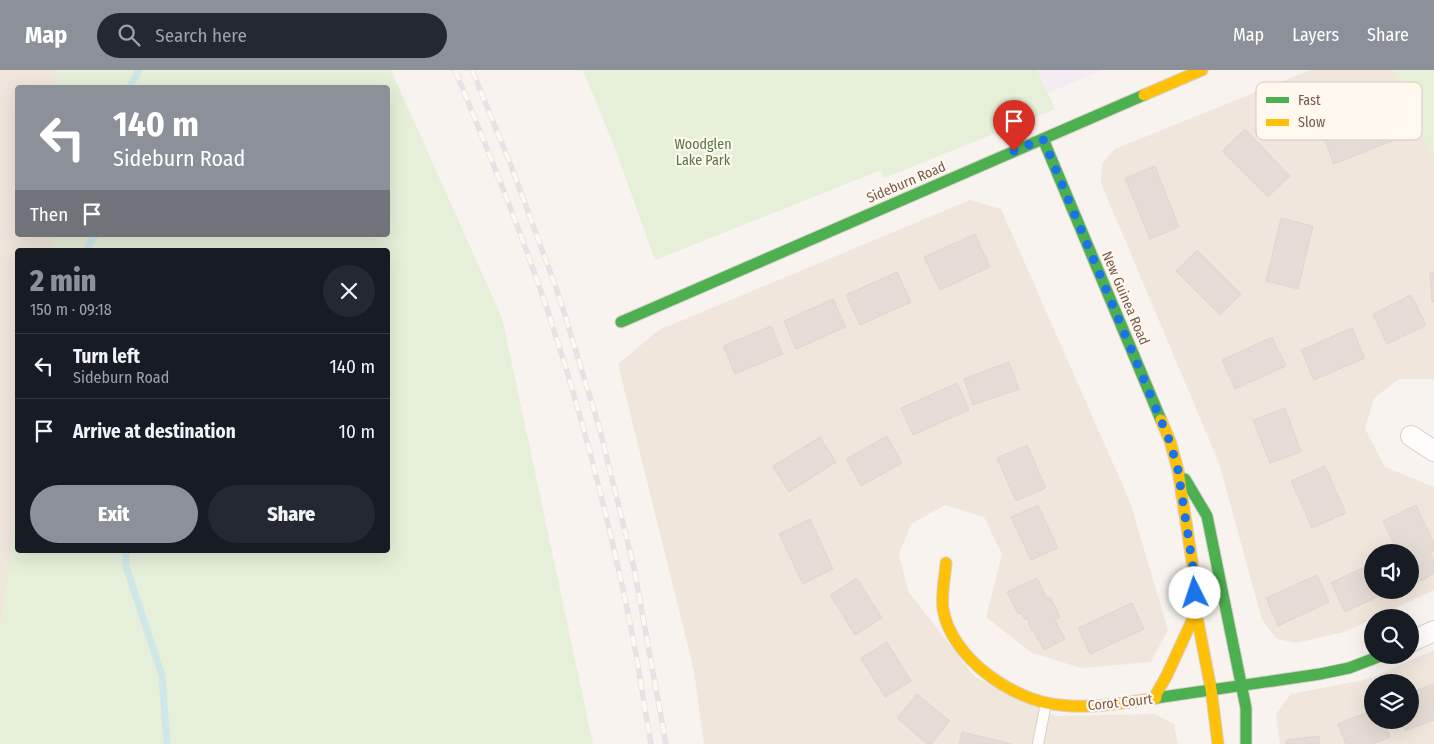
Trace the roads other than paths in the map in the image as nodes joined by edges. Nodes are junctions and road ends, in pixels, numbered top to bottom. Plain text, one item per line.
1 (1202, 70) edge
2 (1043, 139) junction
3 (621, 322) dead end
4 (1411, 436) dead end
5 (1434, 451) edge
6 (1178, 470) junction
7 (946, 563) dead end
8 (1196, 612) junction
9 (1434, 632) edge
10 (1419, 638) edge
11 (1364, 662) edge
12 (1242, 685) junction
13 (1211, 689) junction
14 (1154, 698) junction
15 (1046, 703) junction
16 (1038, 744) edge
17 (1218, 744) edge
18 (1246, 744) edge

1 - 2 street, Sideburn Road
2 - 3 street, Sideburn Road
2 - 6 street, New Guinea Road
4 - 5 street
6 - 8 street, New Guinea Road
6 - 12 street, New Guinea Road
7 - 15 street, Corot Court
8 - 13 street, New Guinea Road
8 - 14 street
9 - 10 street
11 - 12 street, Corot Court
12 - 13 street, Corot Court
12 - 18 street, New Guinea Road
13 - 14 street, Corot Court
13 - 17 street, New Guinea Road
14 - 15 street, Corot Court
15 - 16 lane

